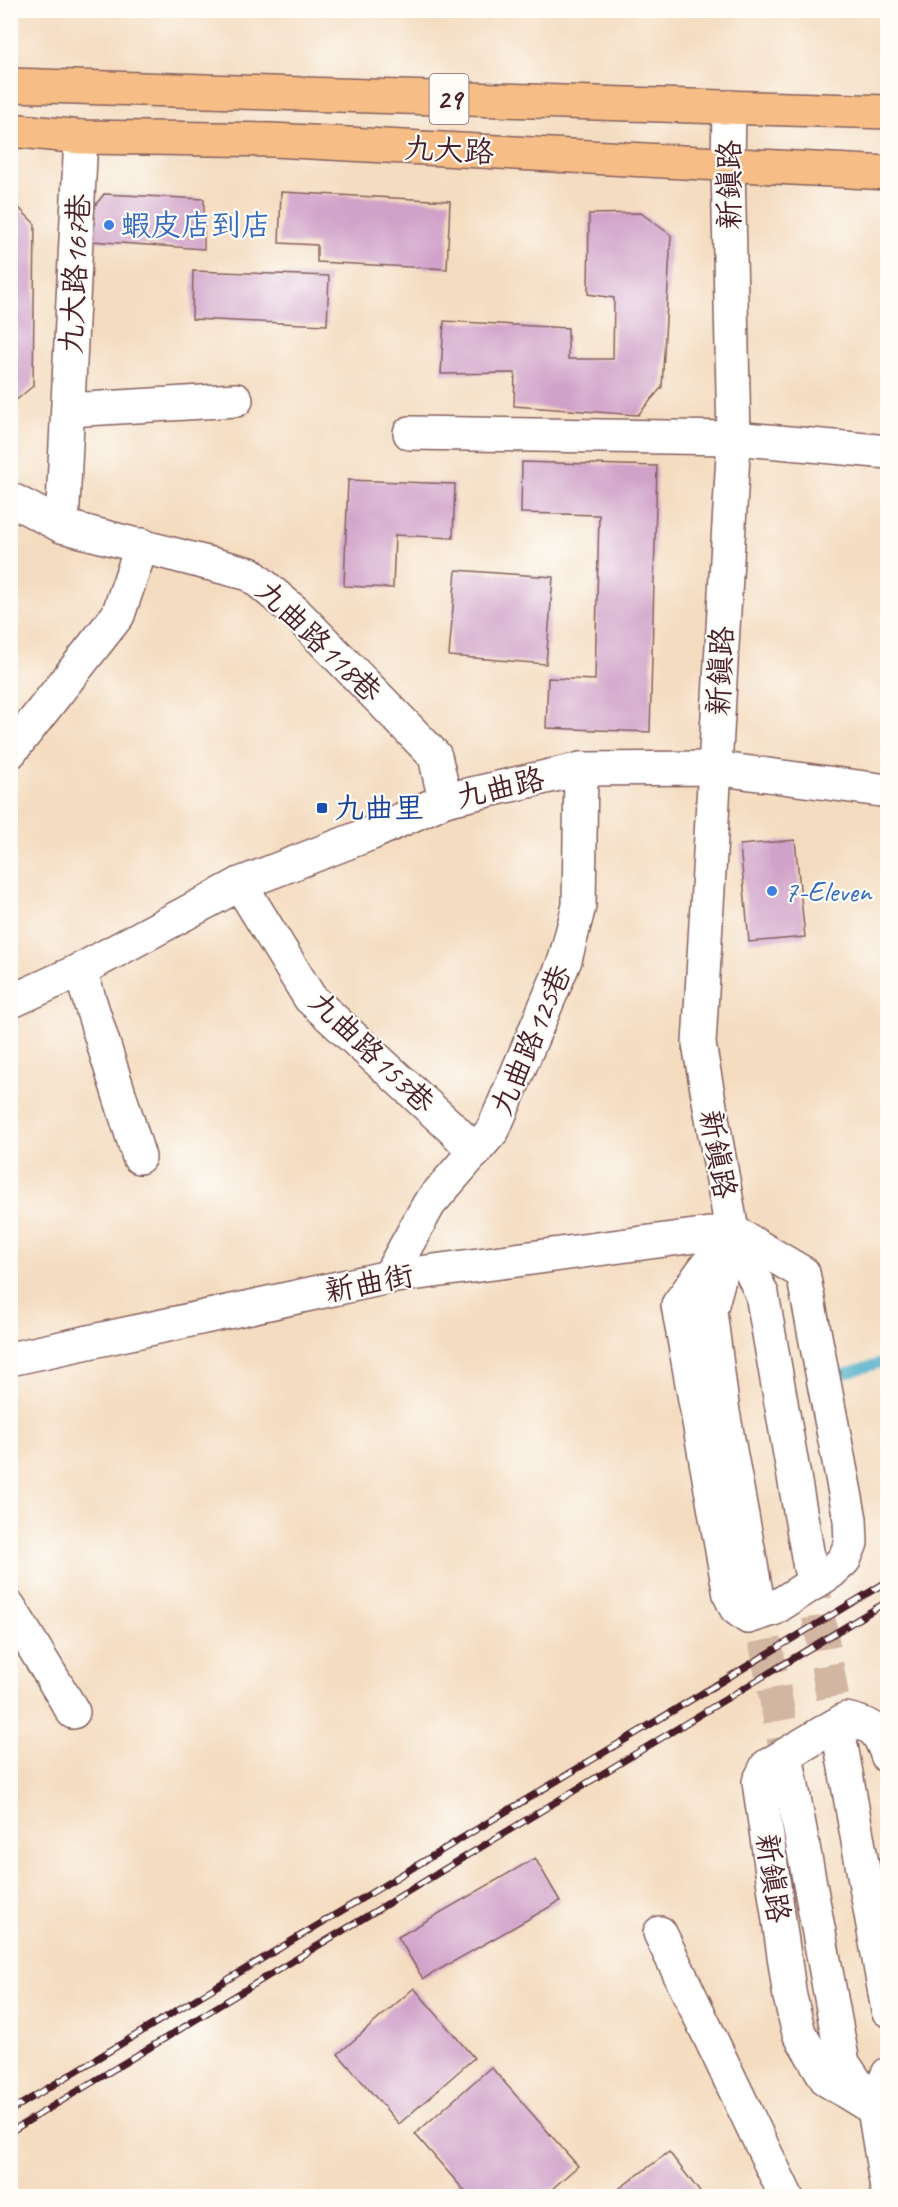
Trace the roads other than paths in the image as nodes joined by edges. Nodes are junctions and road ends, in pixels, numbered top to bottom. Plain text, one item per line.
1 (10, 85) edge
2 (729, 107) junction
3 (888, 112) edge
4 (10, 130) edge
5 (81, 137) junction
6 (728, 166) junction
7 (888, 173) edge
8 (236, 400) dead end
9 (69, 410) junction
10 (410, 433) dead end
11 (734, 438) junction
12 (888, 452) edge
13 (10, 499) edge
14 (62, 525) junction
15 (142, 544) junction
16 (10, 752) edge
17 (714, 768) junction
18 (581, 770) junction
19 (888, 791) edge
20 (445, 800) junction
21 (240, 884) junction
22 (80, 970) junction
23 (10, 1002) edge
24 (475, 1152) junction
25 (140, 1157) dead end
26 (732, 1231) junction
27 (389, 1277) junction
28 (10, 1359) edge
29 (810, 1568) tunnel mouth
30 (756, 1592) tunnel mouth
31 (10, 1608) edge
32 (73, 1712) dead end
33 (839, 1734) tunnel mouth
34 (888, 1757) edge
35 (788, 1766) tunnel mouth
36 (660, 1933) dead end
37 (888, 2010) edge
38 (888, 2074) edge
39 (881, 2103) edge
40 (888, 2195) edge
41 (786, 2196) edge

1 - 2 main road, 九大路 / 29
2 - 3 main road, 九大路 / 29
2 - 6 street, 新鎮路
4 - 5 main road, 九大路 / 29
5 - 6 main road, 九大路 / 29
5 - 9 street, 九大路167巷
6 - 7 main road, 九大路 / 29
6 - 11 street, 新鎮路
8 - 9 street
9 - 14 street, 九大路167巷
10 - 11 street
11 - 12 street
11 - 17 street, 新鎮路
13 - 14 street, 九曲路118巷
14 - 15 street, 九曲路118巷
15 - 16 street
15 - 20 street, 九曲路118巷
17 - 18 street, 九曲路
17 - 19 street, 九曲路
17 - 26 street, 新鎮路
18 - 20 street, 九曲路
18 - 24 street, 九曲路125巷
20 - 21 street, 九曲路
21 - 22 street, 九曲路
21 - 24 street, 九曲路153巷
22 - 23 street, 九曲路
22 - 25 street
24 - 27 street, 九曲路125巷
26 - 26 street, 新鎮路
26 - 27 street, 新曲街
26 - 29 street, 新鎮路
26 - 30 street, 新鎮路
27 - 28 street, 新曲街
31 - 32 street
33 - 37 street
34 - 39 street, 新鎮路
35 - 39 street, 新鎮路
36 - 41 street
38 - 39 street
39 - 40 street, 新鎮路

